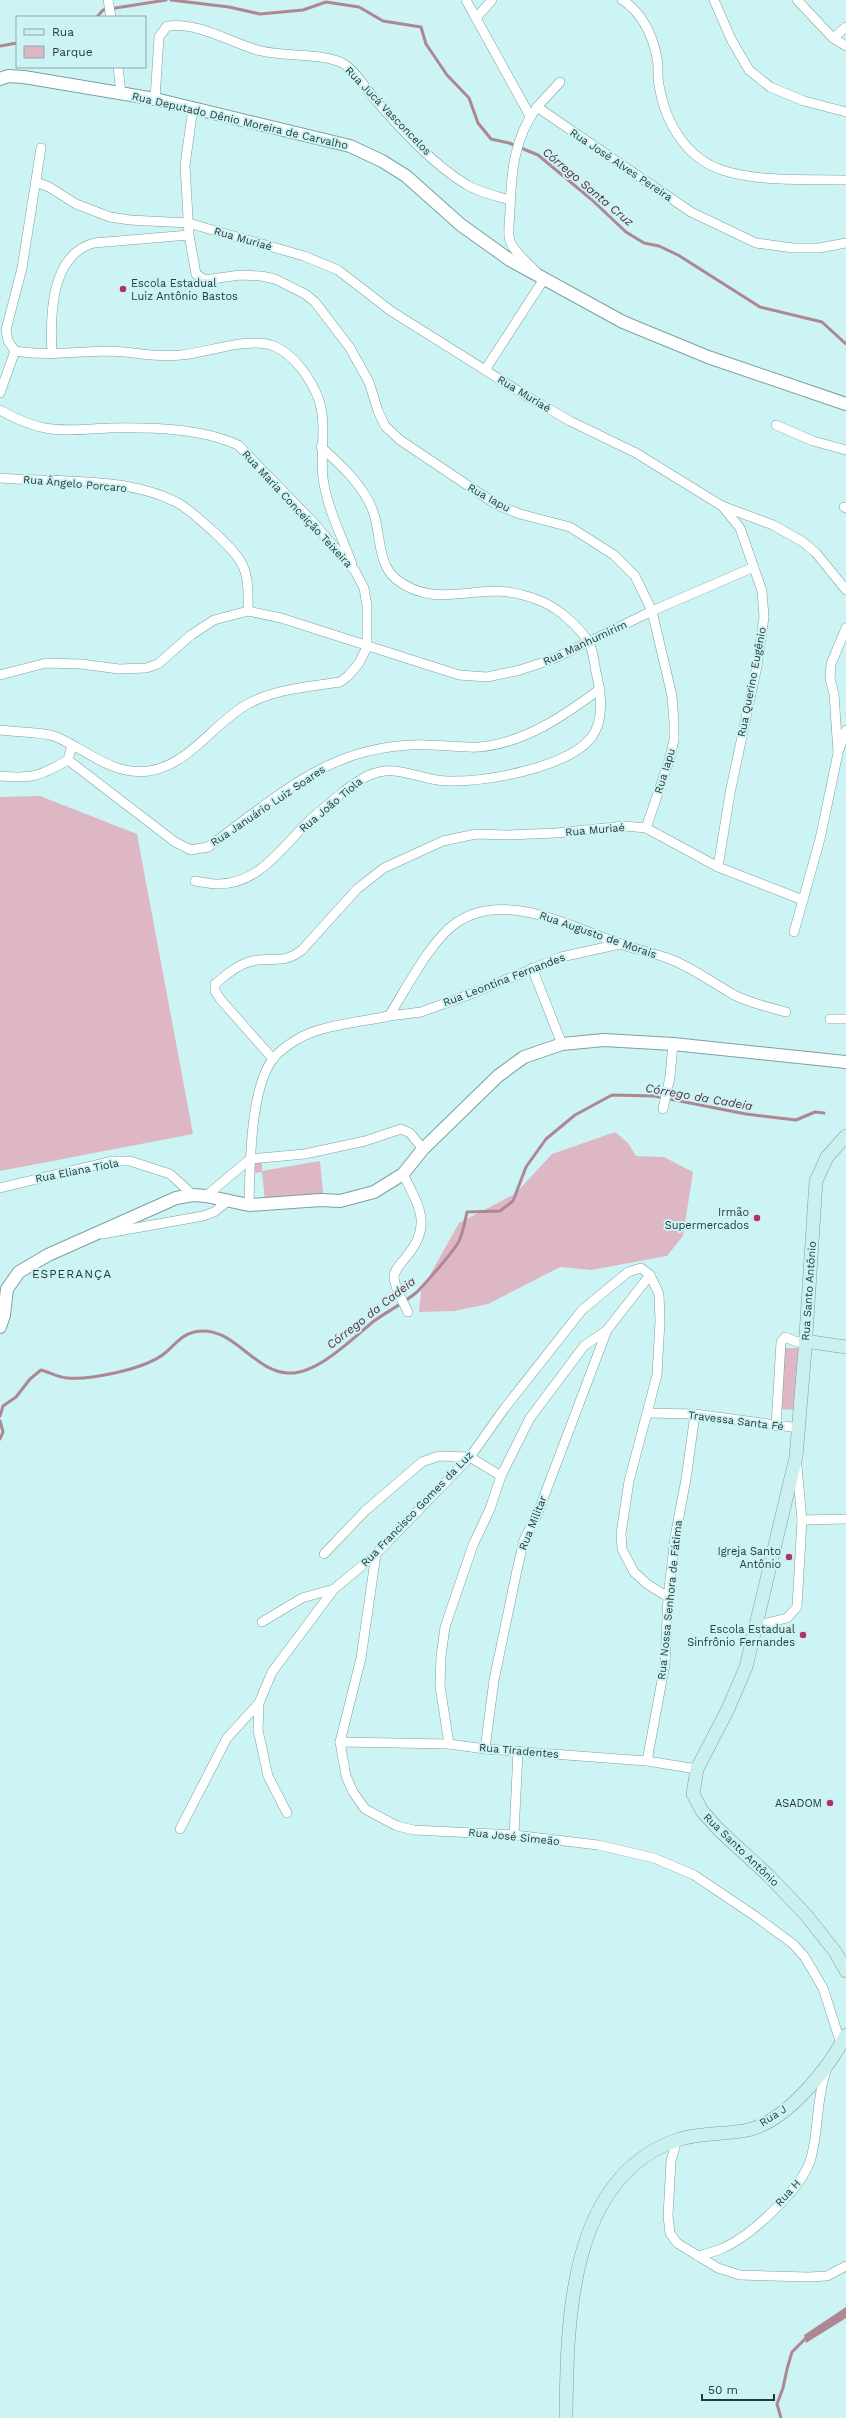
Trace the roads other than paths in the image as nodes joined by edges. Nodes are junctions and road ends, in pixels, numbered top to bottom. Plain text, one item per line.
1 (466, 0) edge
2 (492, 0) edge
3 (622, 0) edge
4 (714, 0) edge
5 (797, 0) edge
6 (108, 1) edge
7 (111, 16) edge
8 (477, 17) junction
9 (846, 27) edge
10 (833, 38) junction
11 (846, 46) edge
12 (118, 68) edge
13 (3, 76) edge
14 (560, 82) dead end
15 (121, 93) junction
16 (155, 99) junction
17 (537, 107) junction
18 (193, 108) junction
19 (846, 112) edge
20 (530, 116) junction
21 (41, 148) dead end
22 (846, 180) edge
23 (36, 182) junction
24 (510, 200) junction
25 (188, 223) junction
26 (189, 235) junction
27 (846, 243) edge
28 (542, 278) junction
29 (15, 351) junction
30 (52, 354) junction
31 (485, 370) junction
32 (0, 393) edge
33 (846, 404) edge
34 (0, 410) edge
35 (776, 425) dead end
36 (321, 447) junction
37 (846, 450) edge
38 (0, 478) edge
39 (722, 506) junction
40 (754, 567) junction
41 (355, 571) junction
42 (846, 590) edge
43 (248, 611) junction
44 (652, 611) junction
45 (846, 628) edge
46 (589, 642) junction
47 (367, 647) junction
48 (1, 675) edge
49 (600, 689) junction
50 (0, 730) edge
51 (846, 730) edge
52 (72, 745) junction
53 (838, 753) junction
54 (68, 760) junction
55 (0, 776) edge
56 (646, 828) junction
57 (718, 867) junction
58 (195, 881) dead end
59 (803, 900) junction
60 (794, 932) dead end
61 (620, 944) junction
62 (532, 968) junction
63 (786, 1012) dead end
64 (389, 1016) junction
65 (830, 1019) dead end
66 (846, 1020) edge
67 (562, 1044) junction
68 (672, 1044) junction
69 (273, 1059) junction
70 (846, 1062) edge
71 (664, 1106) dead end
72 (846, 1136) edge
73 (424, 1149) junction
74 (250, 1159) junction
75 (402, 1174) junction
76 (0, 1188) edge
77 (193, 1195) junction
78 (206, 1196) junction
79 (228, 1201) junction
80 (249, 1205) junction
81 (92, 1236) junction
82 (650, 1275) junction
83 (406, 1309) dead end
84 (0, 1327) edge
85 (607, 1330) junction
86 (805, 1342) junction
87 (846, 1347) edge
88 (648, 1412) junction
89 (695, 1414) junction
90 (776, 1426) junction
91 (799, 1428) junction
92 (470, 1457) junction
93 (796, 1457) junction
94 (501, 1476) junction
95 (846, 1519) edge
96 (802, 1520) junction
97 (324, 1554) dead end
98 (376, 1554) junction
99 (334, 1589) junction
100 (668, 1597) junction
101 (262, 1622) dead end
102 (758, 1624) junction
103 (259, 1703) junction
104 (340, 1742) junction
105 (450, 1744) junction
106 (485, 1749) junction
107 (518, 1751) junction
108 (647, 1761) junction
109 (697, 1769) junction
110 (287, 1813) dead end
111 (180, 1829) dead end
112 (514, 1835) junction
113 (846, 1971) edge
114 (844, 2040) edge
115 (828, 2066) junction
116 (677, 2140) junction
117 (698, 2256) junction
118 (846, 2266) edge
119 (566, 2418) edge

1 - 8 street
2 - 8 street
3 - 22 street
4 - 19 street
5 - 10 street
6 - 7 street
8 - 20 street
9 - 10 street
10 - 11 street
12 - 15 street
13 - 15 street, Rua Deputado Dênio Moreira de Carvalho
14 - 17 street
15 - 16 street, Rua Deputado Dênio Moreira de Carvalho
16 - 18 street, Rua Deputado Dênio Moreira de Carvalho
16 - 24 street, Rua Jucá Vasconcelos
17 - 20 street
17 - 27 street, Rua José Alves Pereira
18 - 25 street
18 - 28 street, Rua Deputado Dênio Moreira de Carvalho
20 - 24 street
21 - 23 street
23 - 25 street, Rua Muriaé
23 - 29 street
24 - 28 street
25 - 26 street
25 - 31 street, Rua Muriaé
26 - 30 street
26 - 44 street, Rua Iapu
28 - 31 street
28 - 33 street, Rua Deputado Dênio Moreira de Carvalho
29 - 30 street
29 - 32 street
30 - 36 street
31 - 39 street, Rua Muriaé
34 - 41 street, Rua Maria Conceição Teixeira
35 - 37 street
36 - 41 street
36 - 46 street
38 - 43 street, Rua Ângelo Porcaro
39 - 40 street, Rua Querino Eugênio
39 - 42 street, Rua Muriaé
40 - 44 street, Rua Manhumirim
40 - 57 street, Rua Querino Eugênio
41 - 47 street, Rua Maria Conceição Teixeira
43 - 47 street, Rua Manhumirim
43 - 48 street
44 - 46 street, Rua Manhumirim
44 - 56 street, Rua Iapu
45 - 53 street
46 - 47 street, Rua Manhumirim
46 - 49 street, Rua João Tiola
47 - 52 street
49 - 54 street, Rua Januário Luiz Soares
49 - 58 street, Rua João Tiola
50 - 52 street
51 - 53 street
52 - 54 street
53 - 59 street
54 - 55 street
56 - 57 street, Rua Muriaé
56 - 69 street, Rua Muriaé
57 - 59 street, Rua Muriaé
59 - 60 street
61 - 62 street, Rua Leontina Fernandes
61 - 63 street, Rua Augusto de Morais
61 - 64 street, Rua Augusto de Morais
62 - 64 street, Rua Leontina Fernandes
62 - 67 street
64 - 69 street
65 - 66 street
67 - 68 street
67 - 73 street
68 - 70 street
68 - 71 street
69 - 74 street
72 - 86 main road, Rua Santo Antônio
73 - 74 street
73 - 75 street
74 - 78 street
74 - 80 street
75 - 80 street
75 - 83 street
76 - 77 street, Rua Eliana Tiola
77 - 78 street
77 - 81 street
78 - 79 street
79 - 80 street
79 - 81 street
81 - 84 street
82 - 85 street
82 - 88 street
82 - 92 street, Rua Francisco Gomes da Luz
85 - 94 street
85 - 106 street, Rua Militar
86 - 87 main road
86 - 90 street
86 - 91 main road, Rua Santo Antônio
88 - 89 street, Travessa Santa Fé
88 - 100 street
89 - 90 street, Travessa Santa Fé
89 - 100 street, Rua Nossa Senhora de Fátima
90 - 91 street, Travessa Santa Fé
91 - 93 main road, Rua Santo Antônio
92 - 94 street
92 - 97 street
92 - 98 street, Rua Francisco Gomes da Luz
93 - 96 street, Rua Santo Antônio
93 - 102 main road, Rua Santo Antônio
94 - 105 street
95 - 96 street
96 - 102 street, Rua Santo Antônio
98 - 99 street, Rua Francisco Gomes da Luz
98 - 104 street, Rua José Simeão
99 - 101 street
99 - 103 street, Rua Francisco Gomes da Luz
100 - 108 street, Rua Nossa Senhora de Fátima
102 - 109 main road, Rua Santo Antônio
103 - 110 street, Rua Francisco Gomes da Luz
103 - 111 street
104 - 105 street, Rua Tiradentes
104 - 112 street, Rua José Simeão
105 - 106 street, Rua Tiradentes
106 - 107 street, Rua Tiradentes
107 - 108 street, Rua Tiradentes
107 - 112 street
108 - 109 street, Rua Tiradentes
109 - 113 main road, Rua Santo Antônio
112 - 114 street, Rua José Simeão
114 - 115 main road, Rua J
115 - 116 main road, Rua J
115 - 117 street, Rua H
116 - 117 street
116 - 119 main road, Rua J
117 - 118 street

